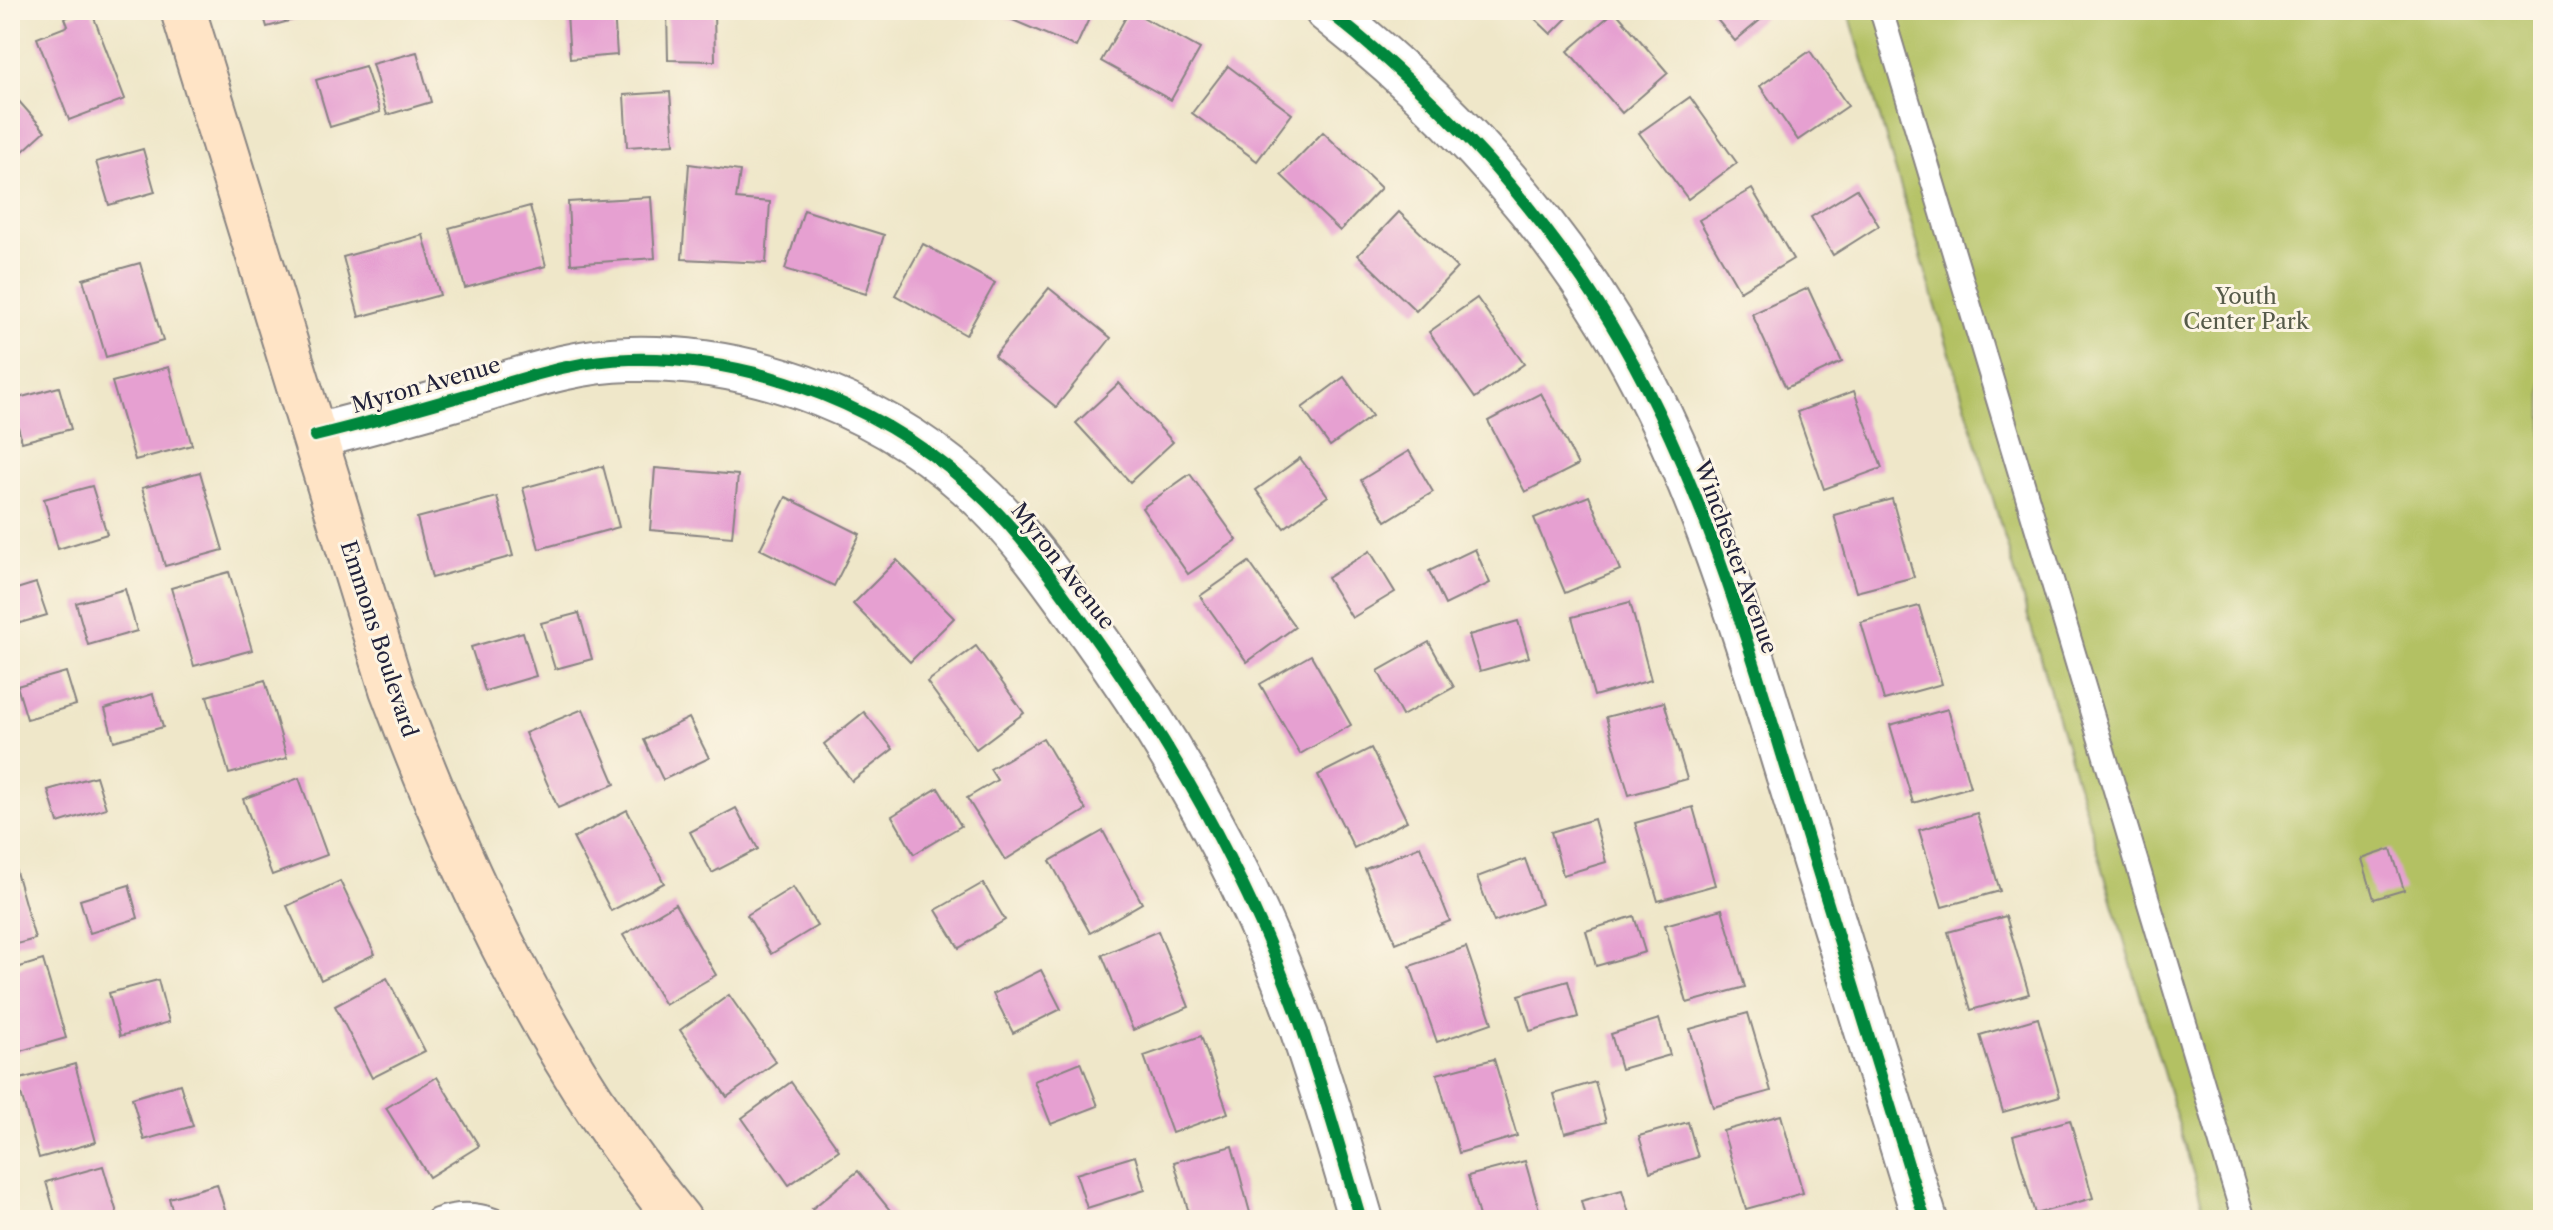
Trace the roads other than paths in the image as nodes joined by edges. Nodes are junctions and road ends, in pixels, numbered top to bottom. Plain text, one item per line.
1 (183, 10) edge
2 (1327, 10) edge
3 (1881, 10) edge
4 (315, 436) junction
5 (437, 1220) edge
6 (494, 1220) edge
7 (679, 1220) edge
8 (1361, 1220) edge
9 (1925, 1220) edge
10 (2244, 1220) edge

1 - 4 street, Emmons Boulevard
2 - 9 street, Winchester Avenue
3 - 10 lane
4 - 7 street, Emmons Boulevard
4 - 8 street, Myron Avenue
5 - 6 lane

